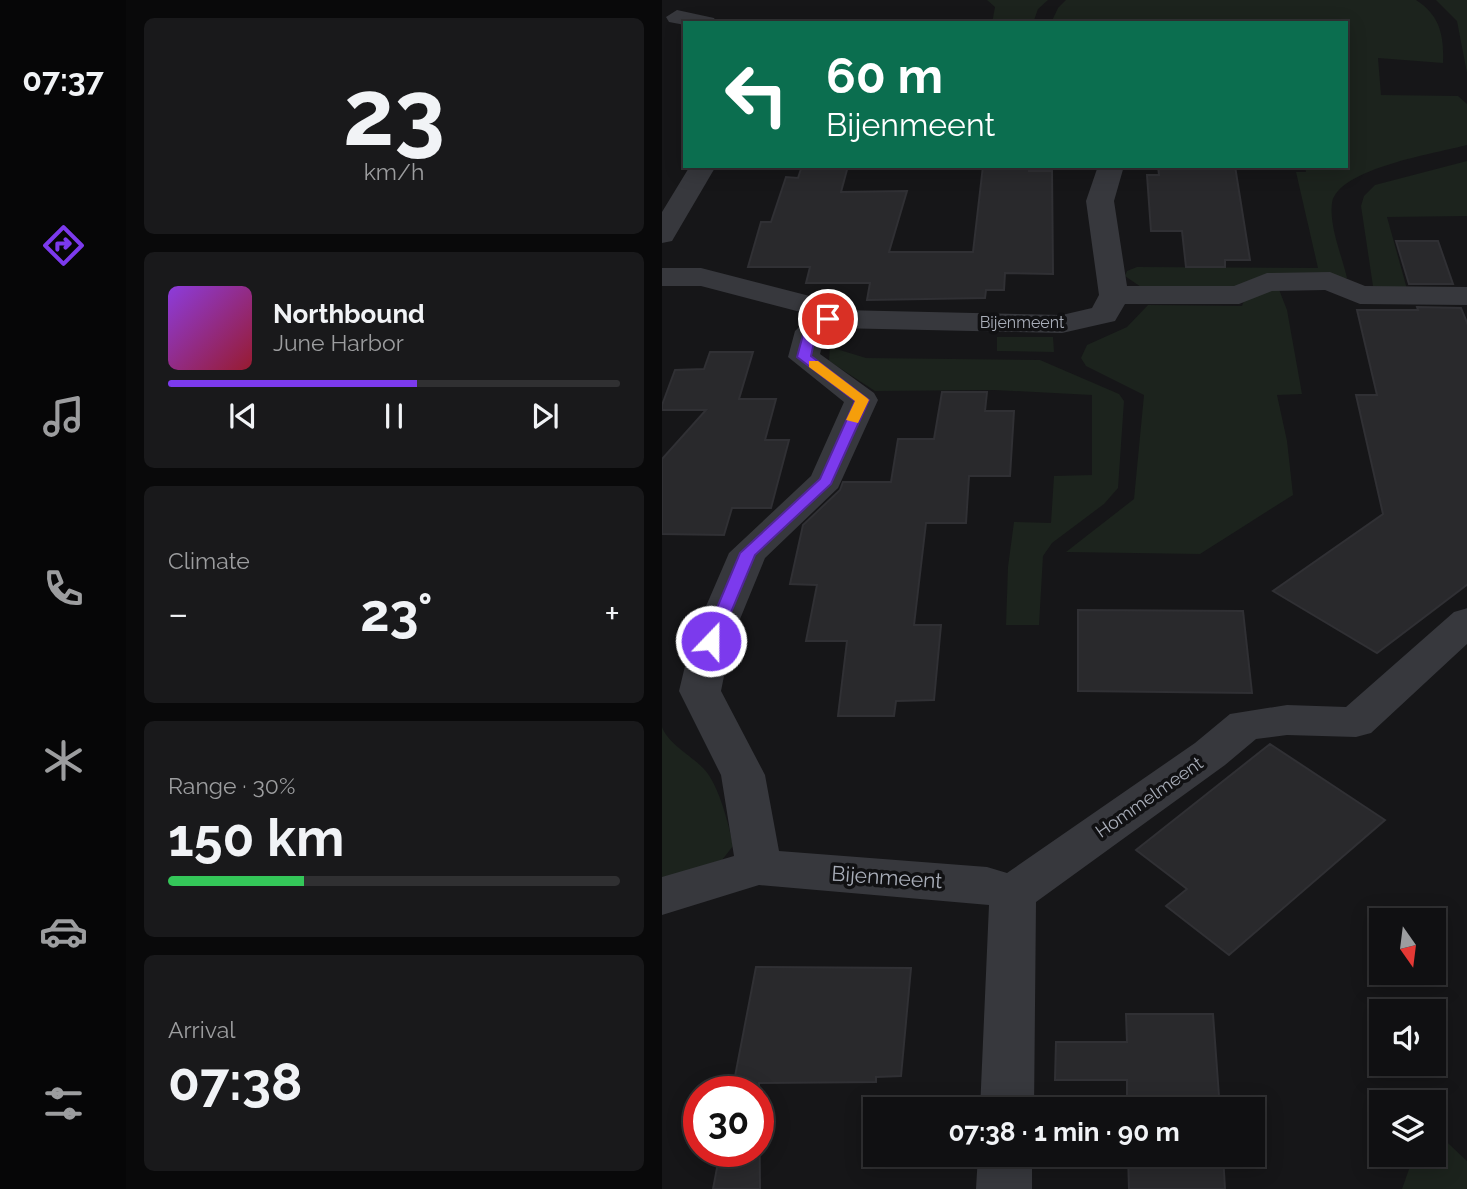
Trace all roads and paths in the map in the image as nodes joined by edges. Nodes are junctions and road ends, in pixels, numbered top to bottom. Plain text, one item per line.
1 (677, 17) dead end
2 (696, 21) edge
3 (702, 168) edge
4 (1110, 168) edge
5 (662, 235) edge
6 (662, 277) edge
7 (1114, 295) junction
8 (1468, 296) edge
9 (828, 319) junction
10 (1468, 621) edge
11 (759, 867) junction
12 (1013, 894) junction
13 (662, 895) edge
14 (1007, 1097) edge
15 (1005, 1167) edge
16 (1004, 1189) edge

1 - 2 street
3 - 5 street
4 - 7 street
6 - 9 street
7 - 8 street
7 - 9 street, Bijenmeent
9 - 11 street
10 - 12 street, Hommelmeent
11 - 12 street, Bijenmeent
11 - 13 street, Bijenmeent
12 - 14 street
15 - 16 street

